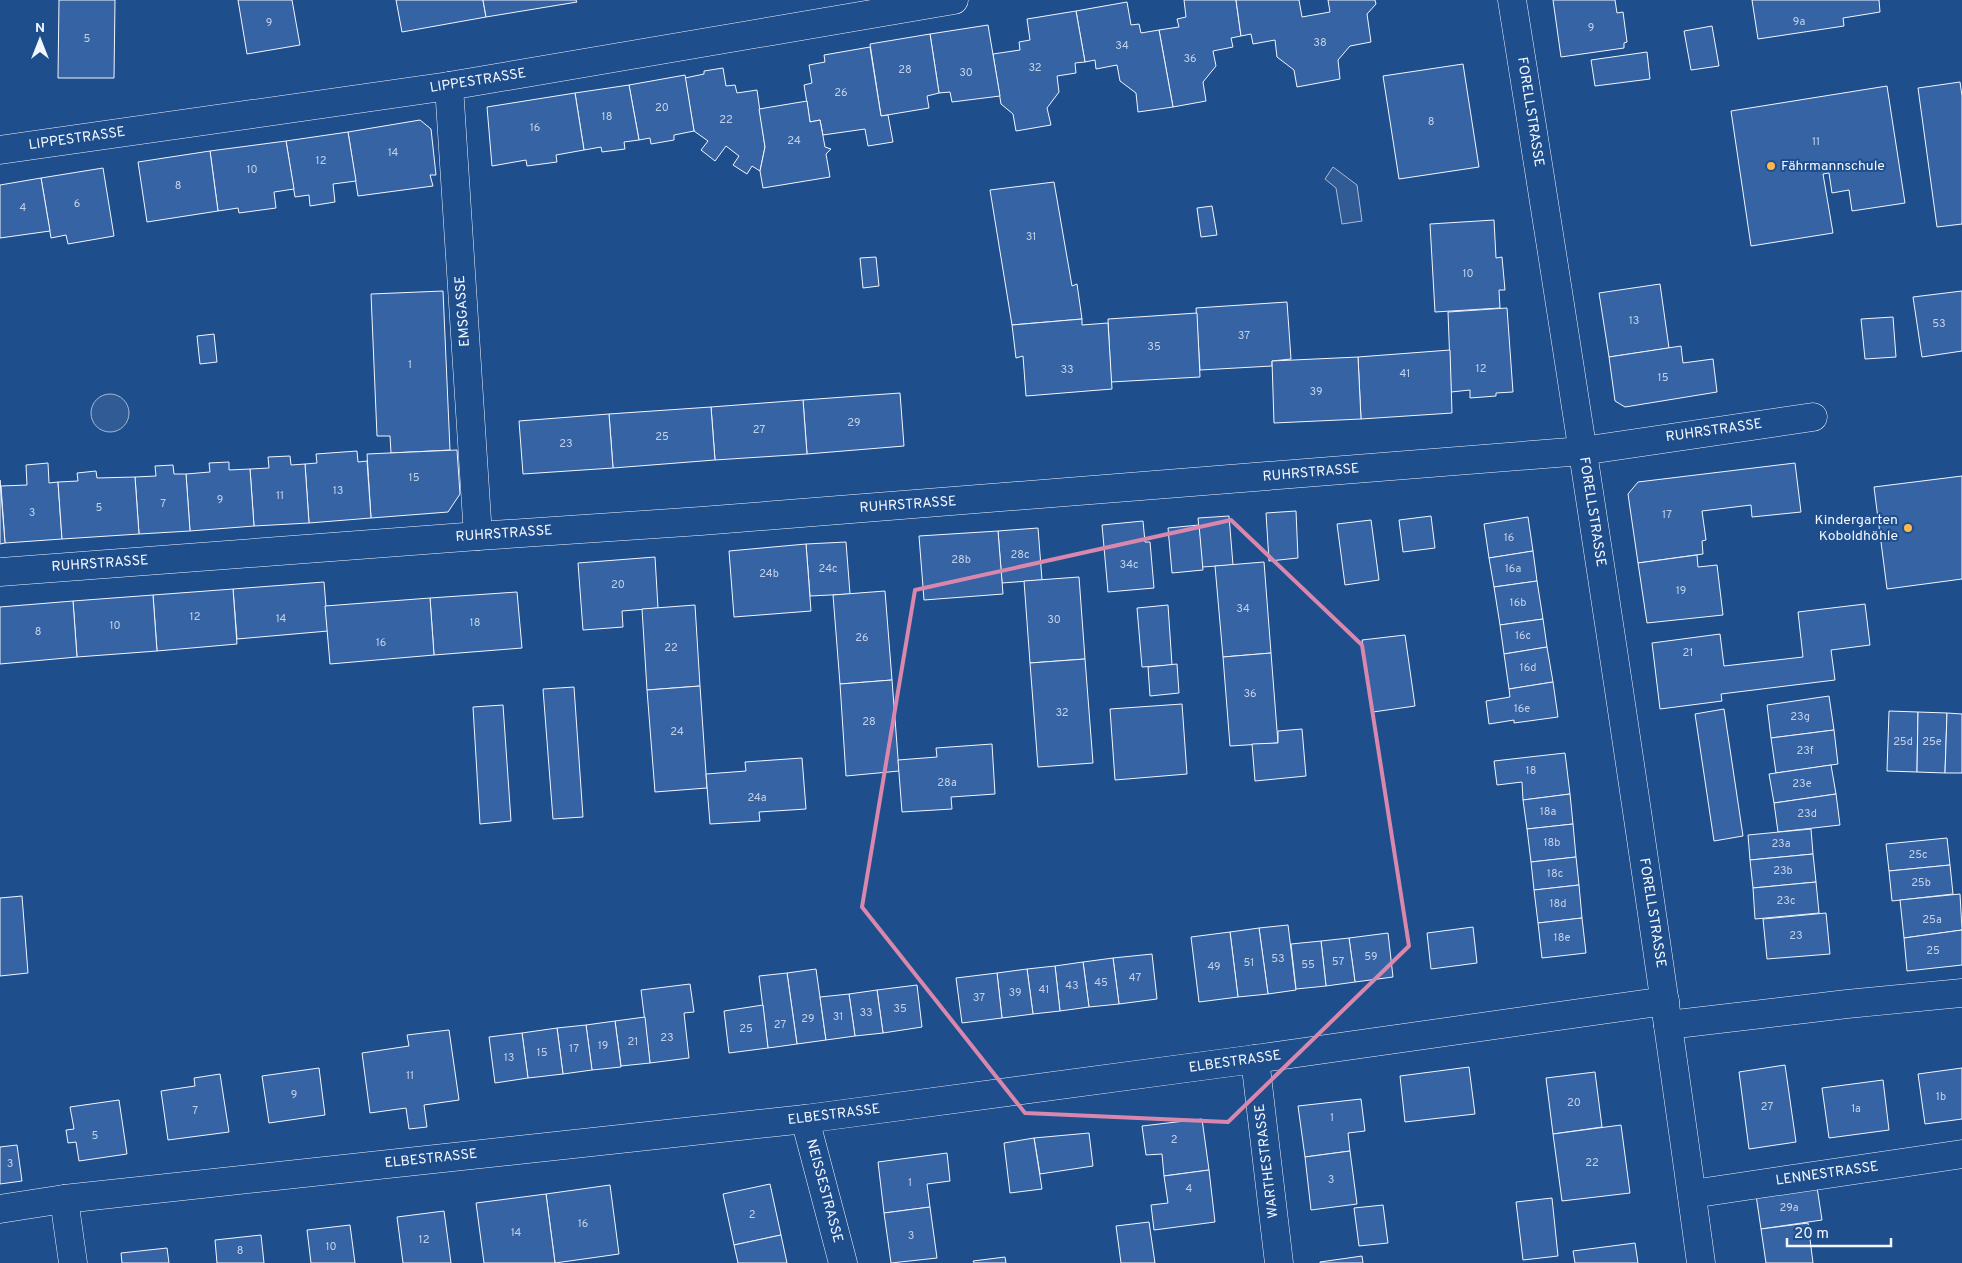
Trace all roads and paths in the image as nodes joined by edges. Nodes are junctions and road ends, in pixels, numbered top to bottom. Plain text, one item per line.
1 (954, 0) edge
2 (1512, 0) edge
3 (449, 86) junction
4 (0, 150) edge
5 (1813, 417) dead end
6 (1582, 451) junction
7 (478, 536) junction
8 (0, 572) edge
9 (1962, 993) edge
10 (1667, 1013) junction
11 (1256, 1059) junction
12 (805, 1119) junction
13 (1962, 1154) edge
14 (1692, 1194) junction
15 (64, 1199) junction
16 (0, 1209) edge
17 (73, 1263) edge
18 (843, 1263) edge
19 (1280, 1263) edge
20 (1701, 1263) edge

1 - 3 street, LIPPESTRASSE
2 - 6 street, FORELLSTRASSE
3 - 4 street, LIPPESTRASSE
3 - 7 street, EMSGASSE
5 - 6 street, RUHRSTRASSE
6 - 7 street, RUHRSTRASSE
6 - 10 street, FORELLSTRASSE
7 - 8 street, RUHRSTRASSE
9 - 10 street
10 - 11 street, ELBESTRASSE
10 - 14 street, FORELLSTRASSE
11 - 12 street, ELBESTRASSE
11 - 19 street, WARTHESTRASSE
12 - 15 street, ELBESTRASSE
12 - 18 street, NEISSESTRASSE
13 - 14 street, LENNESTRASSE
14 - 20 street, FORELLSTRASSE
15 - 16 street, ELBESTRASSE
15 - 17 street

